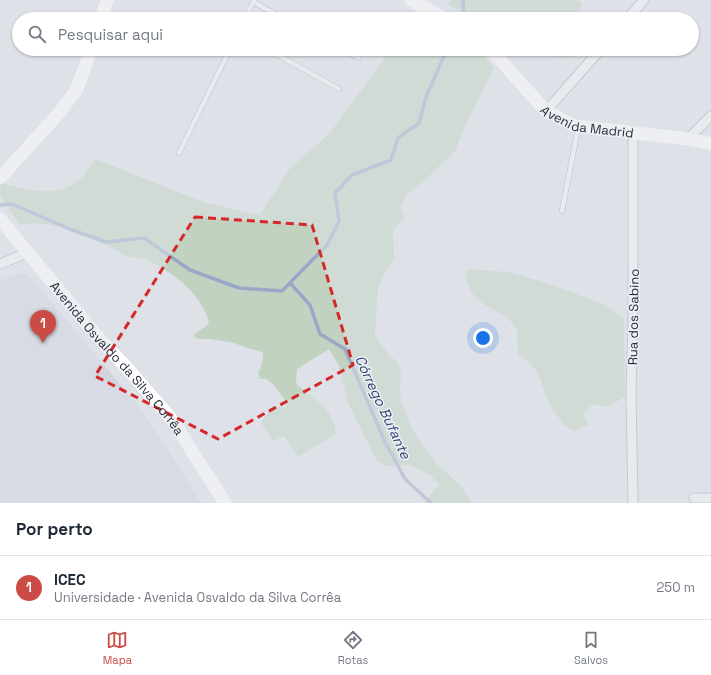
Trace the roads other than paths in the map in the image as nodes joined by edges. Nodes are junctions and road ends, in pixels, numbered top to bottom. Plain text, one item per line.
1 (107, 0) edge
2 (410, 0) edge
3 (644, 0) edge
4 (254, 1) edge
5 (103, 12) edge
6 (248, 12) edge
7 (273, 12) edge
8 (432, 12) edge
9 (633, 12) edge
10 (89, 56) edge
11 (227, 56) edge
12 (280, 56) edge
13 (355, 56) edge
14 (496, 56) edge
15 (595, 56) edge
16 (359, 58) dead end
17 (339, 89) dead end
18 (546, 111) junction
19 (711, 116) edge
20 (579, 127) junction
21 (633, 132) junction
22 (688, 139) junction
23 (711, 144) edge
24 (179, 153) dead end
25 (0, 178) edge
26 (562, 212) dead end
27 (1, 225) edge
28 (27, 253) junction
29 (0, 264) edge
30 (694, 498) dead end
31 (711, 498) edge
32 (225, 503) edge
33 (632, 503) edge

1 - 5 street
2 - 8 street
3 - 9 street
4 - 6 lane
4 - 7 lane
10 - 25 street
11 - 24 lane
12 - 17 lane
13 - 16 lane
14 - 18 street, Avenida Madrid
15 - 18 street
18 - 20 street, Avenida Madrid
19 - 22 street
20 - 21 street, Avenida Madrid
20 - 26 lane
21 - 22 street, Avenida Madrid
21 - 33 street, Rua dos Sabino
22 - 23 street, Avenida Madrid
27 - 28 street, Avenida Osvaldo da Silva Corrêa
28 - 29 street
28 - 32 street, Avenida Osvaldo da Silva Corrêa
30 - 31 street

